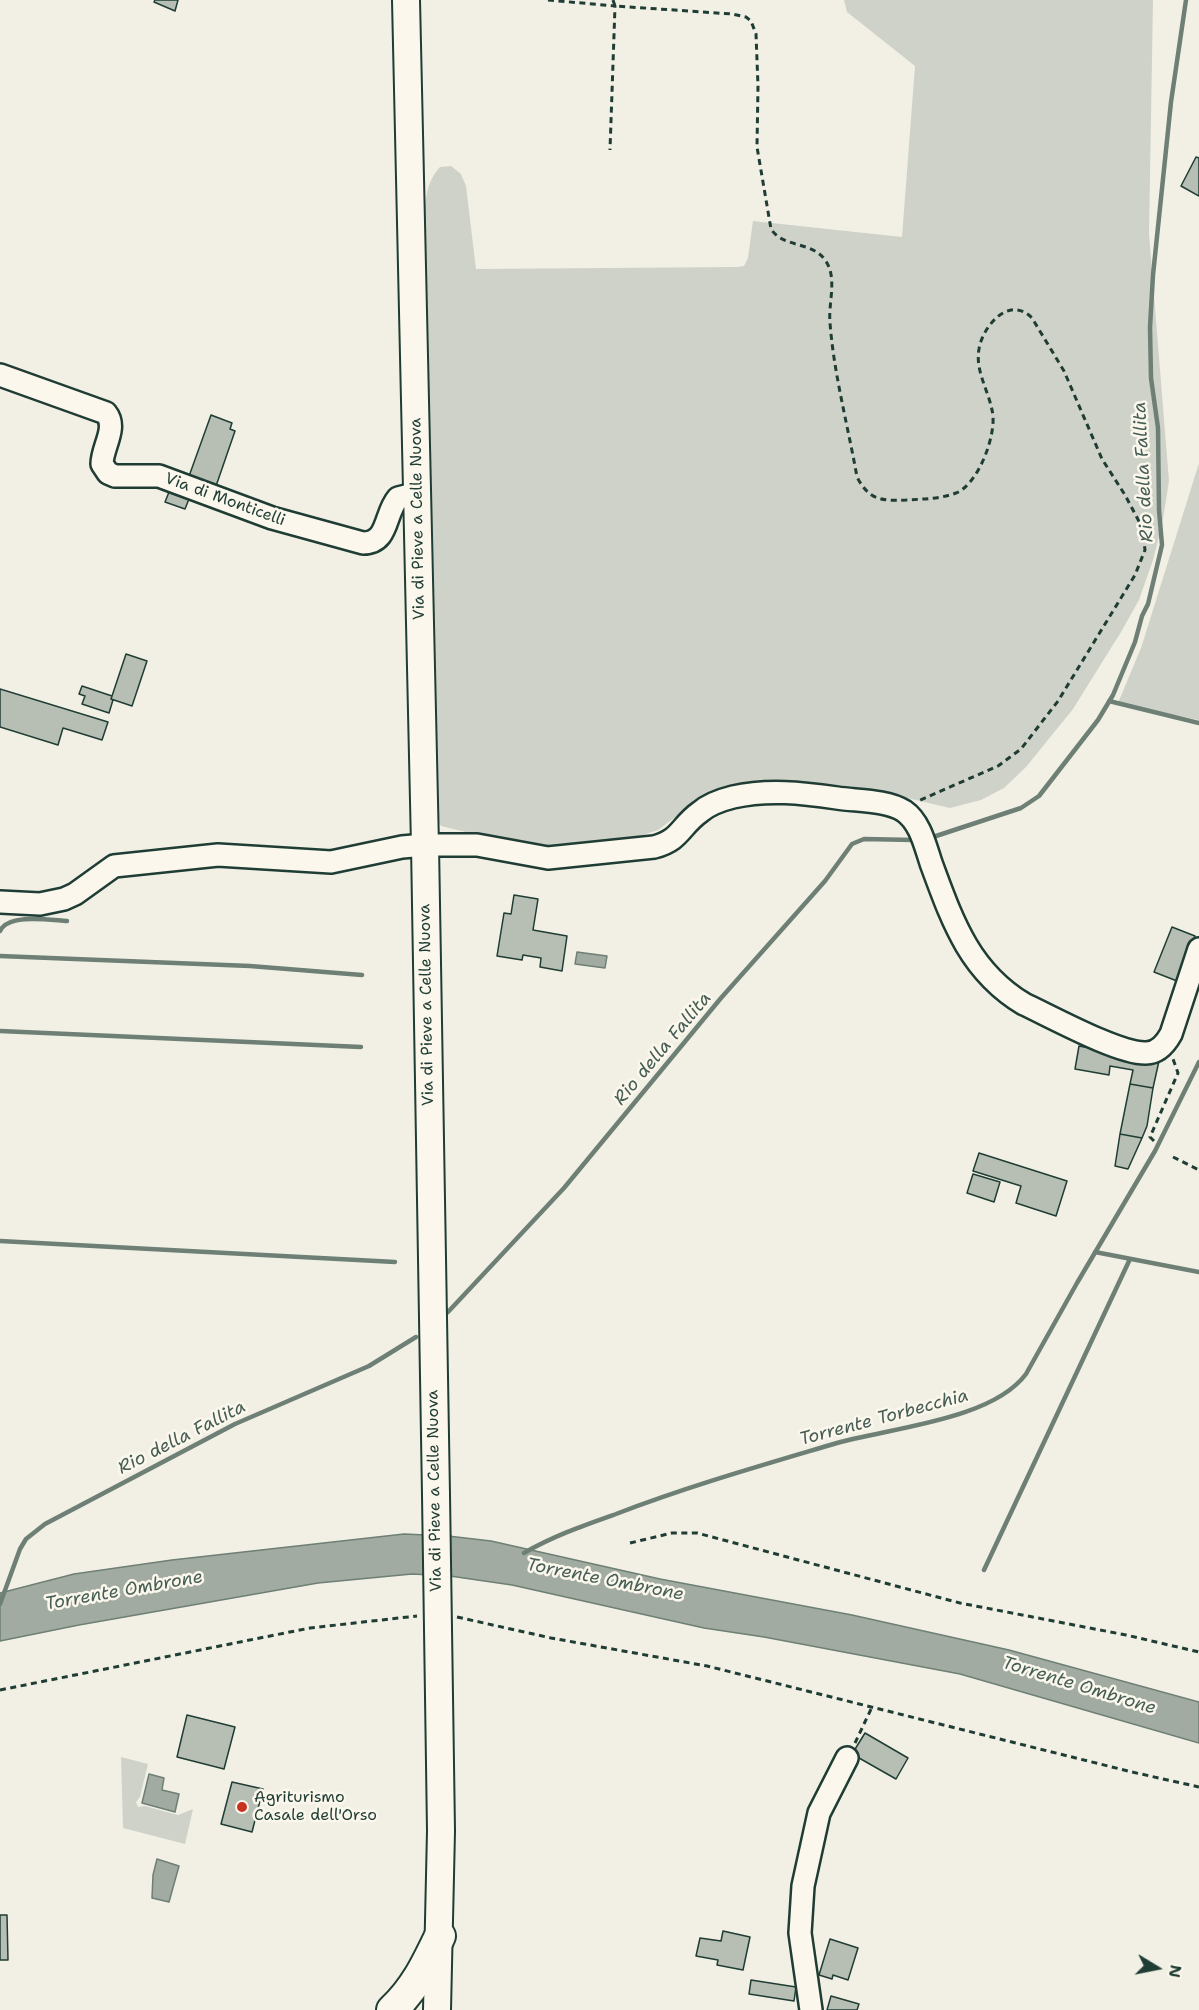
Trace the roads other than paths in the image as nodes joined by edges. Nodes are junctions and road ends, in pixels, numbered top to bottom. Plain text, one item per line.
1 (406, 0) edge
2 (0, 375) edge
3 (418, 493) junction
4 (424, 845) junction
5 (0, 902) edge
6 (1199, 949) edge
7 (848, 1758) road end
8 (440, 1936) junction
9 (392, 2010) edge
10 (437, 2010) edge
11 (811, 2010) edge

1 - 3 main road, Via di Pieve a Celle Nuova
2 - 3 street, Via di Monticelli
3 - 4 main road, Via di Pieve a Celle Nuova
4 - 5 street
4 - 6 street
4 - 8 main road, Via di Pieve a Celle Nuova, bridge
7 - 11 street
8 - 9 highway
8 - 10 main road, Via di Pieve a Celle Nuova

